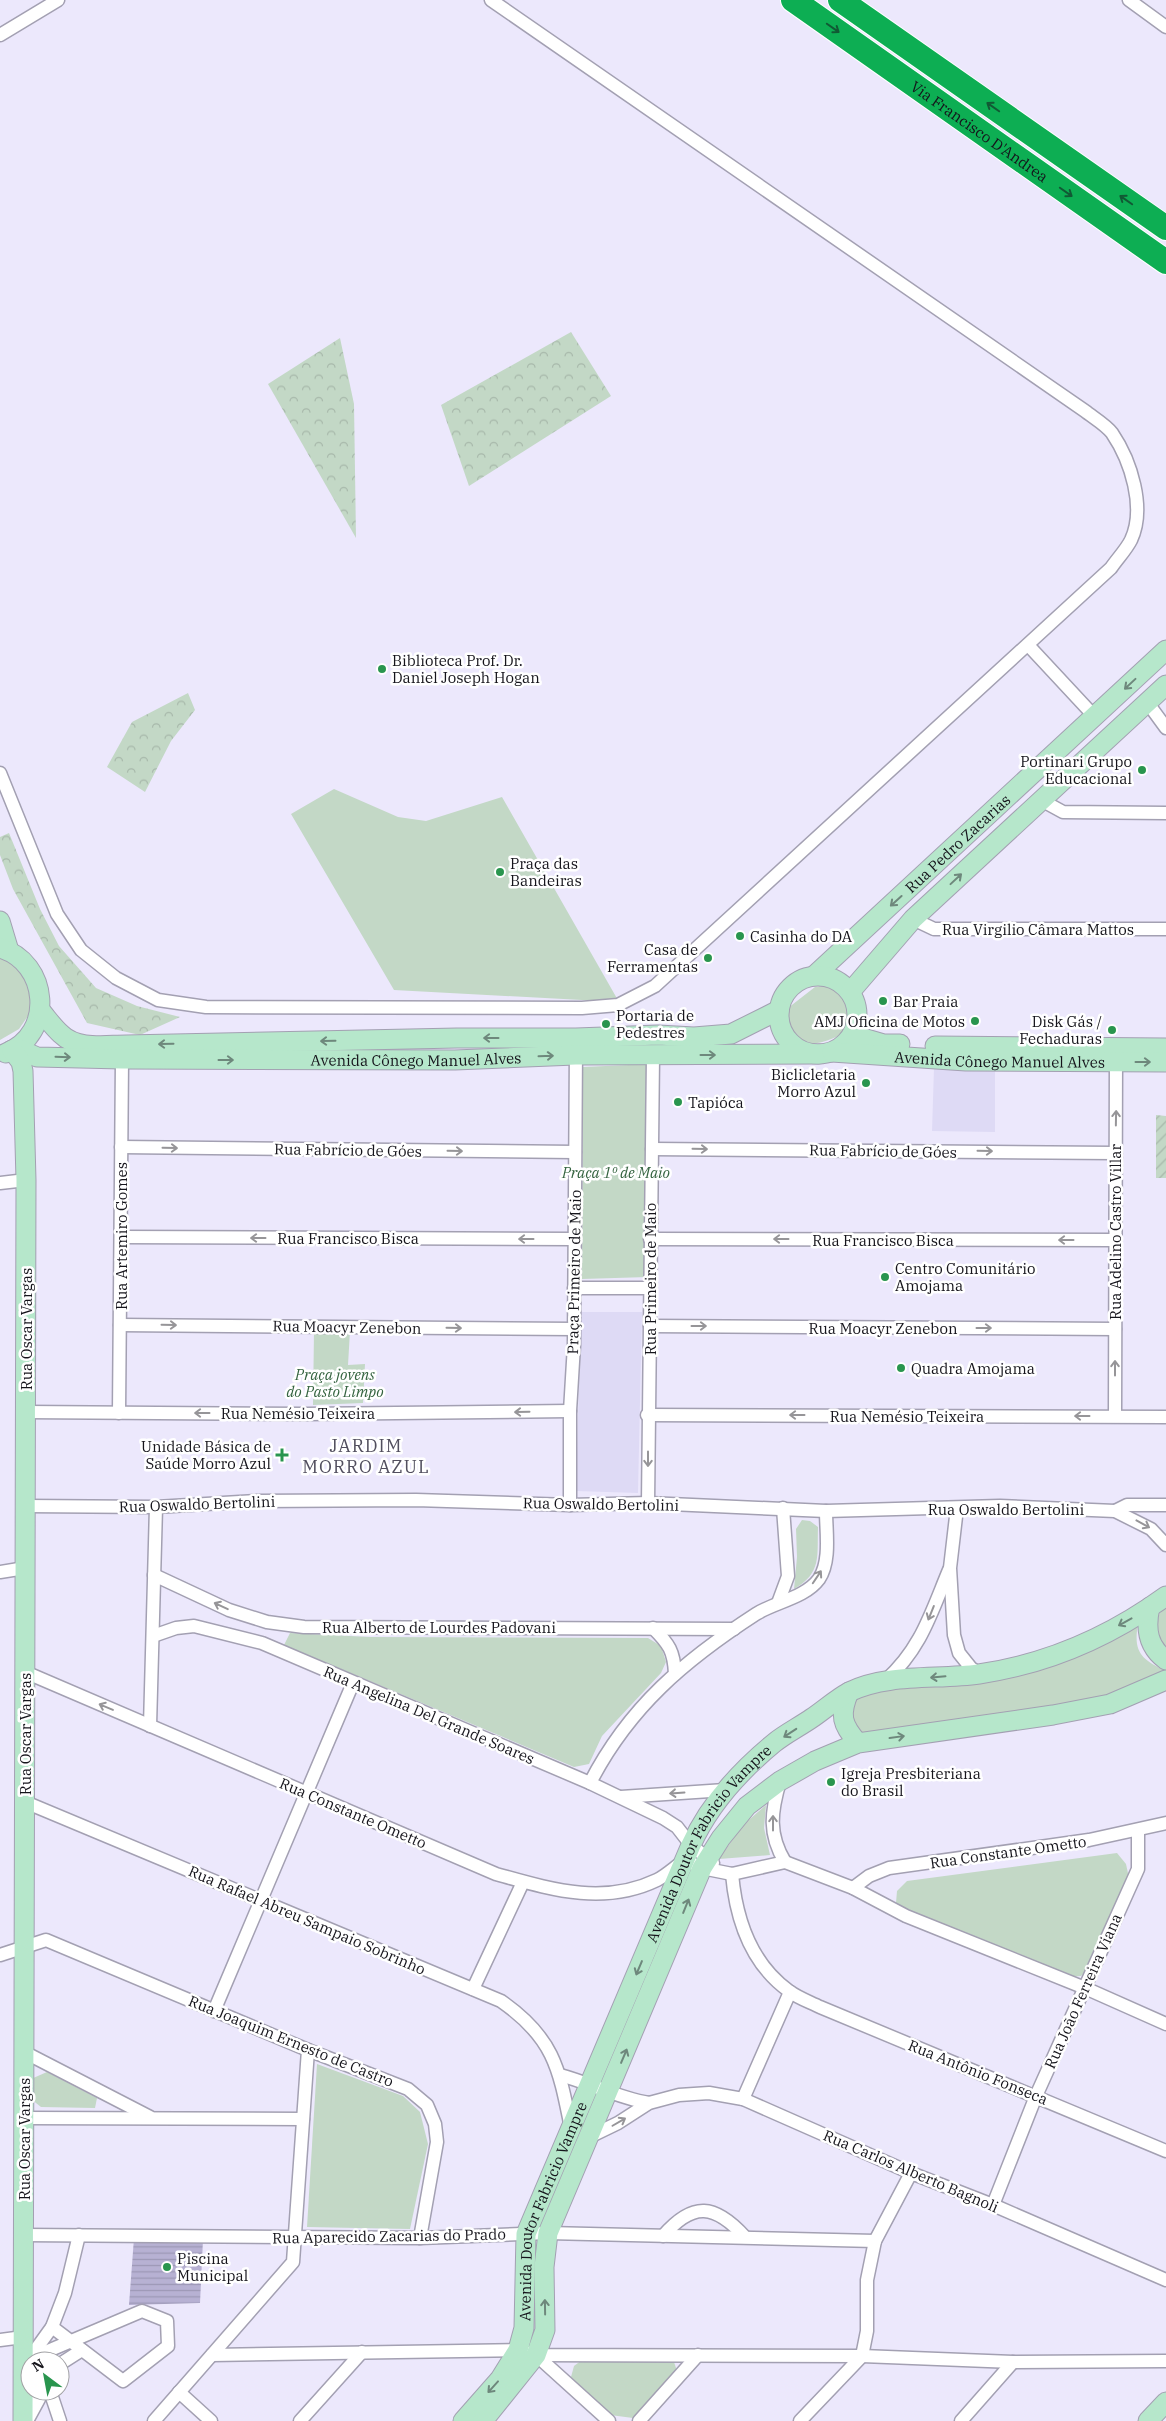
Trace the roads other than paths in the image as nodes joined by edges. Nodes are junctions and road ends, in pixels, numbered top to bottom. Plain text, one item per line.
1 (58, 0) edge
2 (491, 0) edge
3 (793, 0) edge
4 (840, 0) edge
5 (1129, 0) edge
6 (1166, 26) edge
7 (0, 34) edge
8 (1166, 228) edge
9 (1166, 262) edge
10 (1028, 645) junction
11 (1166, 650) edge
12 (1166, 685) edge
13 (1147, 702) junction
14 (1095, 717) junction
15 (1166, 728) edge
16 (0, 773) edge
17 (1041, 800) junction
18 (1166, 813) edge
19 (913, 919) junction
20 (0, 921) edge
21 (1166, 929) edge
22 (5, 949) edge
23 (815, 975) junction
24 (851, 991) junction
25 (40, 1010) junction
26 (779, 1010) junction
27 (853, 1035) junction
28 (694, 1037) junction
29 (576, 1047) junction
30 (1166, 1048) edge
31 (10, 1051) edge
32 (826, 1053) junction
33 (1116, 1055) junction
34 (653, 1056) junction
35 (122, 1060) junction
36 (1166, 1062) edge
37 (121, 1147) junction
38 (652, 1148) junction
39 (575, 1152) junction
40 (1115, 1153) junction
41 (26, 1180) junction
42 (0, 1183) edge
43 (121, 1237) junction
44 (574, 1239) junction
45 (650, 1239) junction
46 (1115, 1240) junction
47 (574, 1288) junction
48 (650, 1288) junction
49 (120, 1325) junction
50 (650, 1326) junction
51 (574, 1329) junction
52 (1115, 1329) junction
53 (570, 1411) junction
54 (26, 1412) junction
55 (119, 1413) junction
56 (648, 1415) junction
57 (1115, 1416) junction
58 (1166, 1417) edge
59 (648, 1503) junction
60 (570, 1505) junction
61 (1166, 1505) edge
62 (25, 1506) junction
63 (156, 1507) junction
64 (783, 1508) junction
65 (957, 1508) junction
66 (826, 1511) junction
67 (1114, 1511) junction
68 (1166, 1545) edge
69 (25, 1568) junction
70 (950, 1568) junction
71 (0, 1572) edge
72 (154, 1575) junction
73 (1166, 1596) edge
74 (778, 1603) junction
75 (1150, 1607) junction
76 (267, 1622) junction
77 (653, 1628) junction
78 (734, 1629) junction
79 (153, 1636) junction
80 (262, 1643) junction
81 (1166, 1660) edge
82 (25, 1672) junction
83 (674, 1674) junction
84 (980, 1674) junction
85 (1166, 1680) edge
86 (884, 1682) junction
87 (353, 1683) junction
88 (849, 1692) junction
89 (150, 1726) junction
90 (858, 1743) junction
91 (780, 1781) junction
92 (590, 1783) junction
93 (725, 1790) junction
94 (306, 1793) junction
95 (618, 1797) junction
96 (25, 1802) junction
97 (1166, 1823) edge
98 (1138, 1831) junction
99 (688, 1852) junction
100 (785, 1862) junction
101 (715, 1867) junction
102 (523, 1882) junction
103 (853, 1888) junction
104 (260, 1900) junction
105 (24, 1948) junction
106 (0, 1955) edge
107 (1085, 1988) junction
108 (474, 1990) junction
109 (790, 1992) junction
110 (214, 2011) junction
111 (1166, 2024) edge
112 (308, 2050) junction
113 (24, 2052) junction
114 (560, 2075) junction
115 (591, 2083) junction
116 (608, 2091) junction
117 (1036, 2096) junction
118 (743, 2099) junction
119 (649, 2103) junction
120 (24, 2118) junction
121 (152, 2118) junction
122 (302, 2119) junction
123 (571, 2131) junction
124 (588, 2139) junction
125 (1166, 2151) edge
126 (911, 2173) junction
127 (993, 2205) junction
128 (548, 2233) junction
129 (526, 2234) junction
130 (24, 2235) junction
131 (79, 2236) junction
132 (663, 2236) junction
133 (294, 2237) junction
134 (745, 2237) junction
135 (420, 2238) junction
136 (875, 2242) junction
137 (1166, 2280) edge
138 (52, 2327) junction
139 (23, 2337) junction
140 (0, 2340) edge
141 (70, 2341) junction
142 (82, 2350) junction
143 (518, 2350) junction
144 (25, 2351) edge
145 (40, 2351) edge
146 (58, 2351) edge
147 (362, 2352) junction
148 (212, 2355) junction
149 (536, 2355) junction
150 (698, 2355) junction
151 (862, 2356) junction
152 (70, 2358) edge
153 (1166, 2361) edge
154 (1013, 2362) junction
155 (179, 2392) junction
156 (25, 2401) edge
157 (38, 2401) edge
158 (53, 2401) edge
159 (1166, 2402) edge
160 (23, 2421) edge
161 (27, 2421) edge
162 (60, 2421) edge
163 (154, 2421) edge
164 (211, 2421) edge
165 (300, 2421) edge
166 (463, 2421) edge
167 (483, 2421) edge
168 (609, 2421) edge
169 (640, 2421) edge
170 (800, 2421) edge
171 (961, 2421) edge
172 (1148, 2421) edge

1 - 7 street
2 - 10 street
3 -> 9 highway, Via Francisco D'Andrea
8 -> 4 highway, Via Francisco D'Andrea
5 - 6 street
10 - 14 street
10 - 16 street
11 -> 14 street, Rua Pedro Zacarias
12 - 13 street, Rua Pedro Zacarias
13 - 15 street
13 - 17 street, Rua Pedro Zacarias
14 -> 23 street, Rua Pedro Zacarias
17 - 18 street
19 -> 17 street, Rua Pedro Zacarias
19 - 21 street, Rua Virgilio Câmara Mattos
19 - 24 street, Rua Pedro Zacarias
20 - 22 street
22 - 25 street
23 - 24 street
23 - 26 street
24 - 27 street
29 -> 25 street, Avenida Cônego Manuel Alves
25 - 31 street
26 - 28 street, Avenida Cônego Manuel Alves
26 - 32 street
27 - 32 street
27 - 33 street, Avenida Cônego Manuel Alves
28 - 29 street, Avenida Cônego Manuel Alves
28 - 34 street
29 - 34 street, Avenida Cônego Manuel Alves
35 -> 29 street, Avenida Cônego Manuel Alves
29 - 39 street, Praça Primeiro de Maio
30 - 33 street, Avenida Cônego Manuel Alves
31 -> 35 street, Avenida Cônego Manuel Alves
31 - 41 street, Rua Oscar Vargas
32 - 33 street, Avenida Cônego Manuel Alves
34 -> 32 street, Avenida Cônego Manuel Alves
33 -> 36 street, Avenida Cônego Manuel Alves
40 -> 33 street, Rua Adelino Castro Villar
34 - 38 street, Rua Primeiro de Maio
35 - 37 street, Rua Artemiro Gomes
37 -> 39 street, Rua Fabrício de Góes
37 - 43 street, Rua Artemiro Gomes
38 -> 40 street, Rua Fabrício de Góes
38 - 45 street, Rua Primeiro de Maio
39 - 44 street, Praça Primeiro de Maio
40 - 46 street, Rua Adelino Castro Villar
41 - 42 street
41 - 54 street, Rua Oscar Vargas
44 -> 43 street, Rua Francisco Bisca
43 - 49 street, Rua Artemiro Gomes
44 - 47 street, Praça Primeiro de Maio
46 -> 45 street, Rua Francisco Bisca
45 - 48 street, Rua Primeiro de Maio
46 - 52 street, Rua Adelino Castro Villar
47 - 48 street
47 - 51 street, Praça Primeiro de Maio
48 - 50 street, Rua Primeiro de Maio
49 -> 51 street, Rua Moacyr Zenebon
49 - 55 street, Rua Artemiro Gomes
50 -> 52 street, Rua Moacyr Zenebon
50 - 56 street, Rua Primeiro de Maio
51 - 53 street, Praça Primeiro de Maio
57 -> 52 street, Rua Adelino Castro Villar
53 -> 55 street, Rua Nemésio Teixeira
53 - 60 street, Praça Primeiro de Maio
54 - 55 street, Rua Nemésio Teixeira
54 - 62 street, Rua Oscar Vargas
57 -> 56 street, Rua Nemésio Teixeira
56 -> 59 street, Rua Primeiro de Maio
57 - 58 street, Rua Nemésio Teixeira
59 - 60 street, Rua Oswaldo Bertolini
59 - 64 street, Rua Oswaldo Bertolini
60 - 63 street, Rua Oswaldo Bertolini
61 - 67 street
62 - 63 street, Rua Oswaldo Bertolini
62 - 69 street, Rua Oscar Vargas
63 - 72 street
64 - 66 street, Rua Oswaldo Bertolini
64 - 74 street
65 - 66 street, Rua Oswaldo Bertolini
65 - 67 street, Rua Oswaldo Bertolini
65 - 70 street
74 -> 66 street
67 -> 68 street, Rua Oswaldo Bertolini
69 - 71 street
69 - 82 street, Rua Oscar Vargas
70 - 84 street
70 -> 86 street
76 -> 72 street, Rua Alberto de Lourdes Padovani
72 - 79 street
73 - 75 street, Avenida Doutor Fabricio Vampre
74 - 78 street
75 - 81 street
75 -> 84 street, Avenida Doutor Fabricio Vampre
76 - 77 street, Rua Alberto de Lourdes Padovani
76 - 80 street
77 - 78 street, Rua Alberto de Lourdes Padovani
77 - 83 street
78 - 83 street
79 - 80 street, Rua Angelina Del Grande Soares
79 - 89 street
80 - 87 street, Rua Angelina Del Grande Soares
89 -> 82 street, Rua Constante Ometto
82 - 96 street, Rua Oscar Vargas
83 - 92 street
84 -> 86 street, Avenida Doutor Fabricio Vampre
90 -> 85 street, Avenida Doutor Fabricio Vampre
86 - 88 street, Avenida Doutor Fabricio Vampre
87 - 92 street, Rua Angelina Del Grande Soares
87 - 94 street
88 - 90 street
88 -> 93 street, Avenida Doutor Fabricio Vampre
89 - 94 street, Rua Constante Ometto
90 - 91 street, Avenida Doutor Fabricio Vampre
100 -> 91 street
91 - 101 street, Avenida Doutor Fabricio Vampre
92 - 95 street, Rua Angelina Del Grande Soares
93 -> 95 street
93 - 99 street, Avenida Doutor Fabricio Vampre
94 - 102 street, Rua Constante Ometto
94 - 104 street
95 - 99 street, Rua Angelina Del Grande Soares
96 - 104 street, Rua Rafael Abreu Sampaio Sobrinho
96 - 105 street, Rua Oscar Vargas
97 - 98 street, Rua Constante Ometto
98 - 103 street, Rua Constante Ometto
98 - 107 street, Rua João Ferreira Viana
99 - 101 street
99 - 102 street, Rua Constante Ometto
99 -> 115 street, Avenida Doutor Fabricio Vampre
100 - 101 street
100 - 103 street
101 - 109 street, Rua Antônio Fonseca
116 -> 101 street, Avenida Doutor Fabricio Vampre
102 - 108 street
103 - 107 street
104 - 108 street, Rua Rafael Abreu Sampaio Sobrinho
104 - 110 street
105 - 106 street, Rua Joaquim Ernesto de Castro
105 - 110 street, Rua Joaquim Ernesto de Castro
105 - 113 street, Rua Oscar Vargas
107 - 111 street
107 - 117 street, Rua João Ferreira Viana
108 - 114 street, Rua Rafael Abreu Sampaio Sobrinho
109 - 117 street, Rua Antônio Fonseca
109 - 118 street
110 - 112 street, Rua Joaquim Ernesto de Castro
112 - 122 street
112 - 135 street, Rua Joaquim Ernesto de Castro
113 - 120 street, Rua Oscar Vargas
113 - 121 street
114 - 115 street
114 - 123 street, Rua Rafael Abreu Sampaio Sobrinho
115 - 116 street
115 - 123 street, Avenida Doutor Fabricio Vampre
116 - 119 street, Rua Carlos Alberto Bagnoli
116 - 124 street, Avenida Doutor Fabricio Vampre
117 - 125 street, Rua Antônio Fonseca
117 - 127 street, Rua João Ferreira Viana
118 - 119 street, Rua Carlos Alberto Bagnoli
118 - 126 street, Rua Carlos Alberto Bagnoli
124 -> 119 street, Rua Carlos Alberto Bagnoli
120 - 121 street
120 - 130 street, Rua Oscar Vargas
121 - 122 street
122 - 133 street
123 - 124 street
123 - 129 street, Avenida Doutor Fabricio Vampre
124 - 128 street, Avenida Doutor Fabricio Vampre
126 - 127 street, Rua Carlos Alberto Bagnoli
126 - 136 street
127 - 137 street, Rua Carlos Alberto Bagnoli
128 - 129 street, Rua Aparecido Zacarias do Prado
128 - 132 street, Rua Aparecido Zacarias do Prado
149 -> 128 street, Avenida Doutor Fabricio Vampre
129 - 135 street, Rua Aparecido Zacarias do Prado
129 - 143 street, Avenida Doutor Fabricio Vampre
130 - 131 street, Rua Aparecido Zacarias do Prado
130 - 139 street, Rua Oscar Vargas
131 - 133 street, Rua Aparecido Zacarias do Prado
131 - 138 street
132 - 134 street, Rua Aparecido Zacarias do Prado
132 - 134 street
133 - 135 street, Rua Aparecido Zacarias do Prado
133 - 148 street
134 - 136 street, Rua Aparecido Zacarias do Prado
136 - 151 street
138 - 141 street
138 - 145 street
139 - 140 street
139 - 144 street, Rua Oscar Vargas
141 - 142 street
141 - 142 street
141 - 146 street
142 - 152 street
143 - 147 street
143 - 149 street
143 -> 166 street, Avenida Doutor Fabricio Vampre
147 - 148 street
147 - 165 street
148 - 155 street
149 - 150 street
149 - 167 street, Avenida Doutor Fabricio Vampre
149 - 168 street
150 - 151 street
150 - 169 street
151 - 154 street
151 - 170 street
153 - 154 street
154 - 171 street
155 - 163 street
155 - 164 street
156 - 160 street, Rua Oscar Vargas
157 - 161 street
158 - 162 street
159 - 172 street

